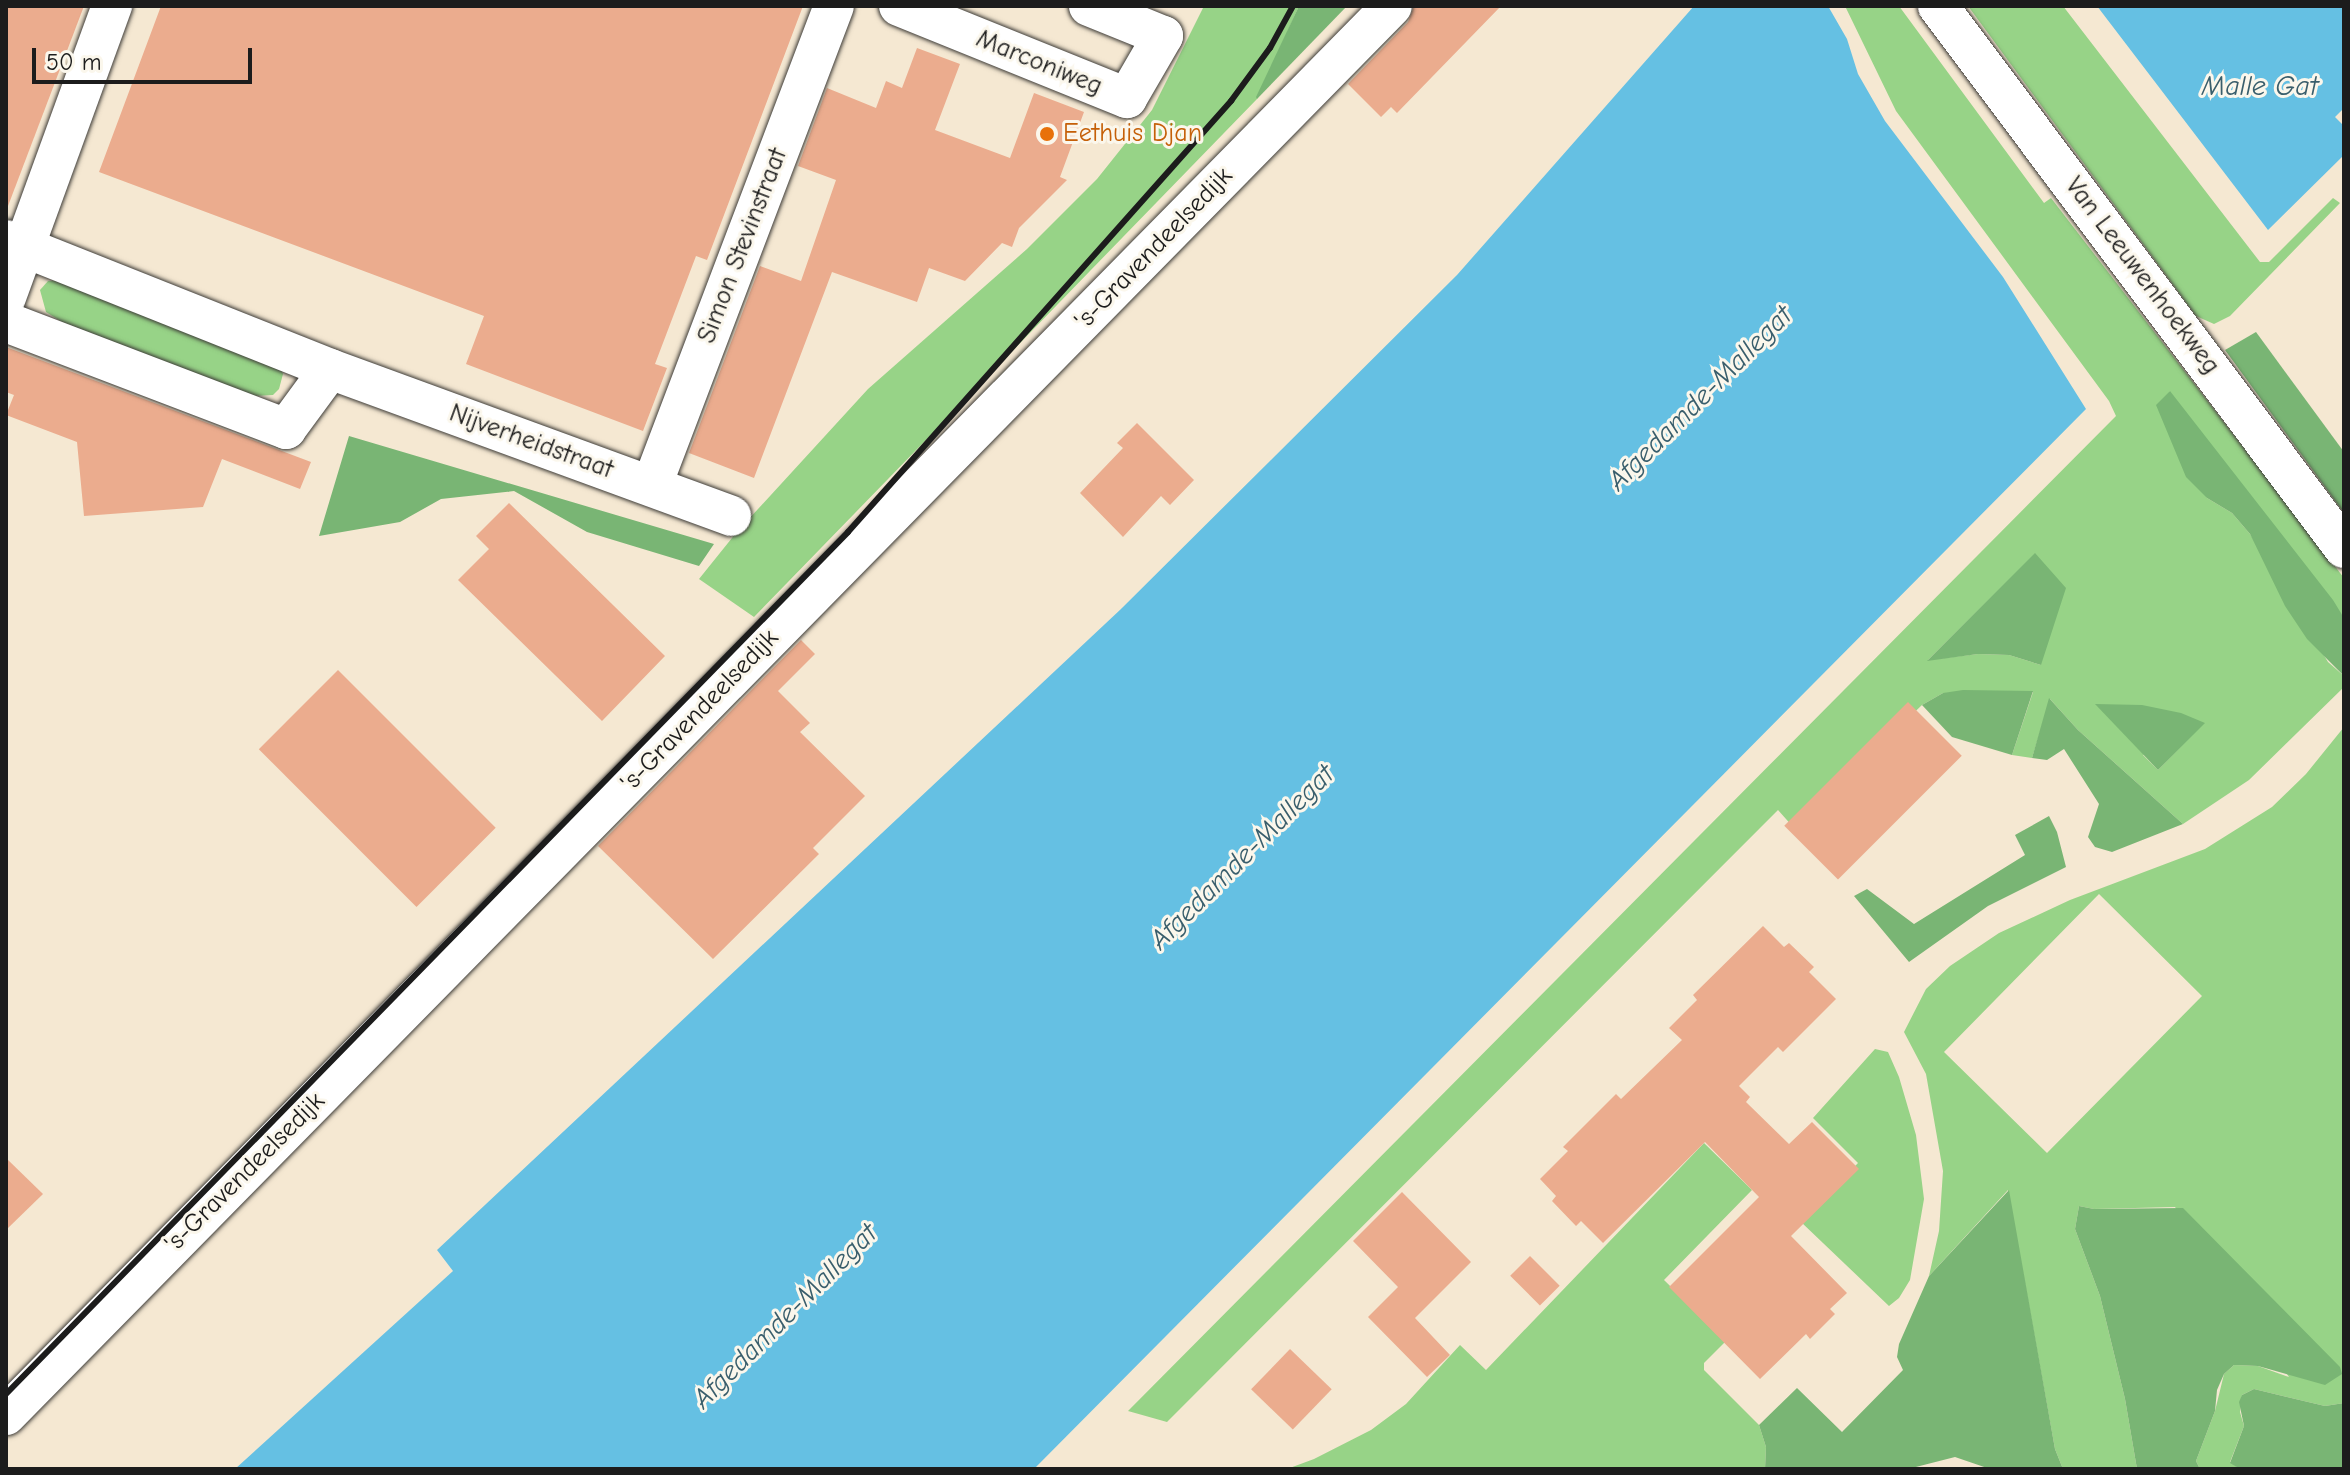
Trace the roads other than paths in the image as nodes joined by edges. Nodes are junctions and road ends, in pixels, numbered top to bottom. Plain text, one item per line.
1 (112, 6) edge
2 (834, 6) edge
3 (899, 6) edge
4 (1089, 6) edge
5 (1392, 6) edge
6 (1938, 6) edge
7 (14, 244) edge
8 (6, 297) edge
9 (6, 322) edge
10 (330, 369) junction
11 (652, 485) junction
12 (731, 516) dead end
13 (2344, 548) edge
14 (6, 1415) edge

1 - 7 street
2 - 11 street, Simon Stevinstraat
3 - 4 street, Marconiweg
5 - 14 street, 's-Gravendeelsedijk
6 - 13 street, Van Leeuwenhoekweg
7 - 8 street
7 - 10 street, Nijverheidstraat
9 - 10 street
10 - 11 street, Nijverheidstraat
11 - 12 street, Nijverheidstraat

